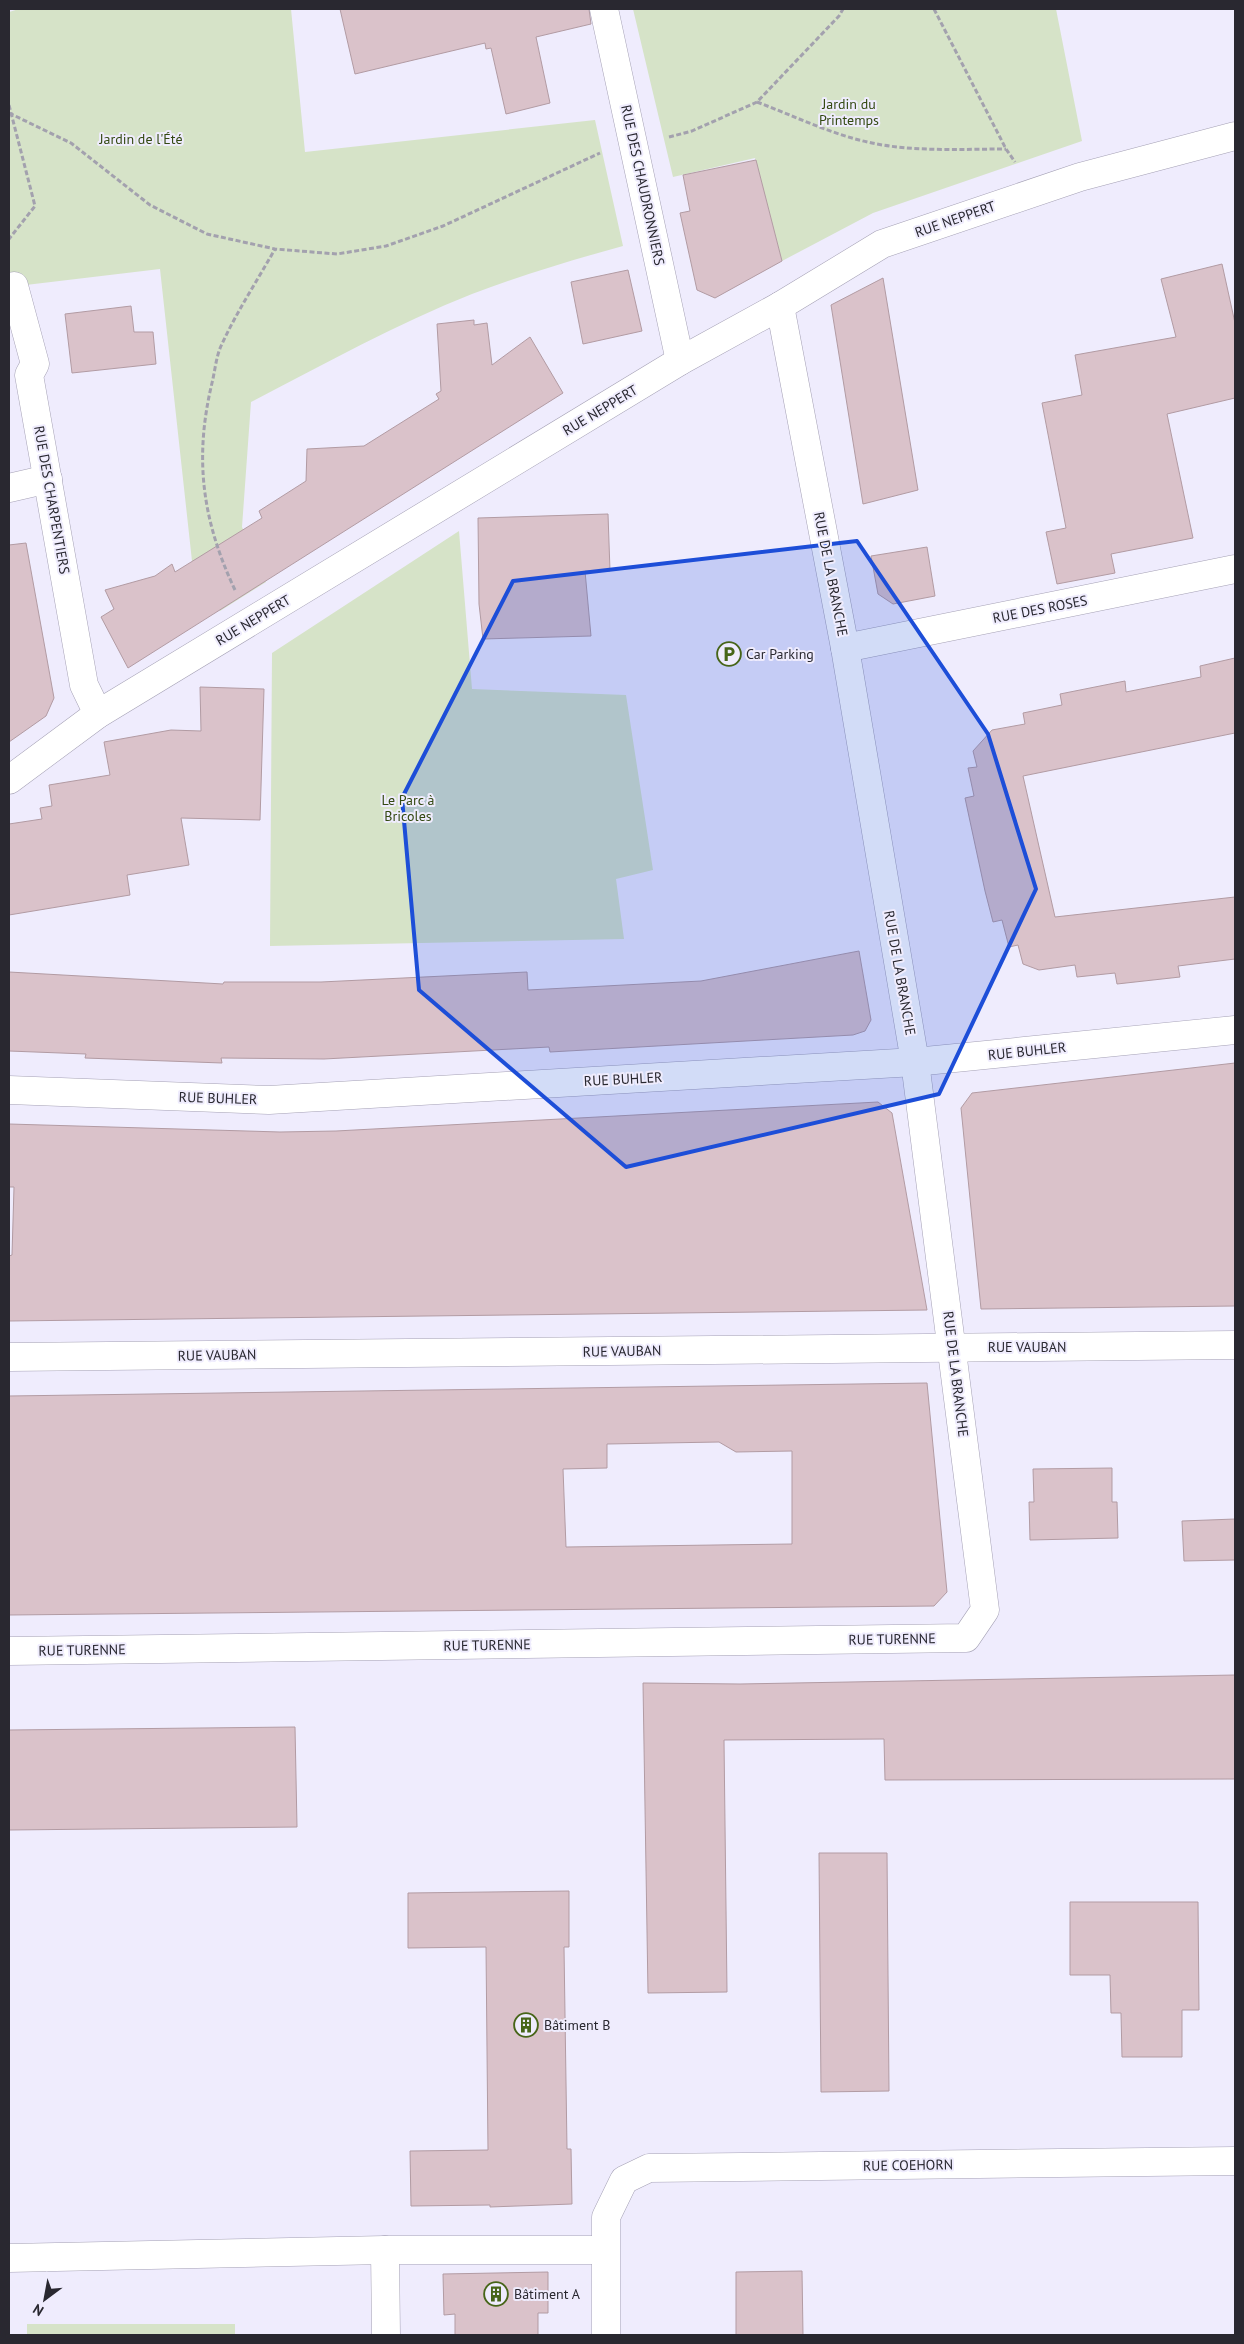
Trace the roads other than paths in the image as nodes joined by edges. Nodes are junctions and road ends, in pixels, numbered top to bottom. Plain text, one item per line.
1 (604, 9) edge
2 (1235, 136) edge
3 (14, 286) dead end
4 (780, 306) junction
5 (680, 361) junction
6 (48, 479) junction
7 (9, 488) edge
8 (1235, 569) edge
9 (845, 648) junction
10 (98, 714) junction
11 (9, 780) edge
12 (1235, 1030) edge
13 (915, 1062) junction
14 (9, 1090) edge
15 (1235, 1345) edge
16 (953, 1347) junction
17 (9, 1357) edge
18 (966, 1638) joint
19 (9, 1651) edge
20 (1235, 2161) edge
21 (385, 2250) junction
22 (605, 2250) junction
23 (9, 2258) edge
24 (386, 2335) edge
25 (606, 2335) edge

1 - 5 street, RUE DES CHAUDRONNIERS
2 - 4 street, RUE NEPPERT
3 - 6 street, RUE DES CHARPENTIERS
4 - 5 street, RUE NEPPERT
4 - 9 street, RUE DE LA BRANCHE
5 - 10 street, RUE NEPPERT
6 - 7 street
6 - 10 street, RUE DES CHARPENTIERS
8 - 9 street, RUE DES ROSES
9 - 13 street, RUE DE LA BRANCHE
10 - 11 street, RUE NEPPERT
12 - 13 street, RUE BUHLER
13 - 14 street, RUE BUHLER
13 - 16 street, RUE DE LA BRANCHE
15 - 16 street, RUE VAUBAN
16 - 17 street, RUE VAUBAN
16 - 18 street, RUE DE LA BRANCHE
18 - 19 street, RUE TURENNE
20 - 22 street, RUE COEHORN
21 - 22 street
21 - 23 street
21 - 24 street
22 - 25 street

